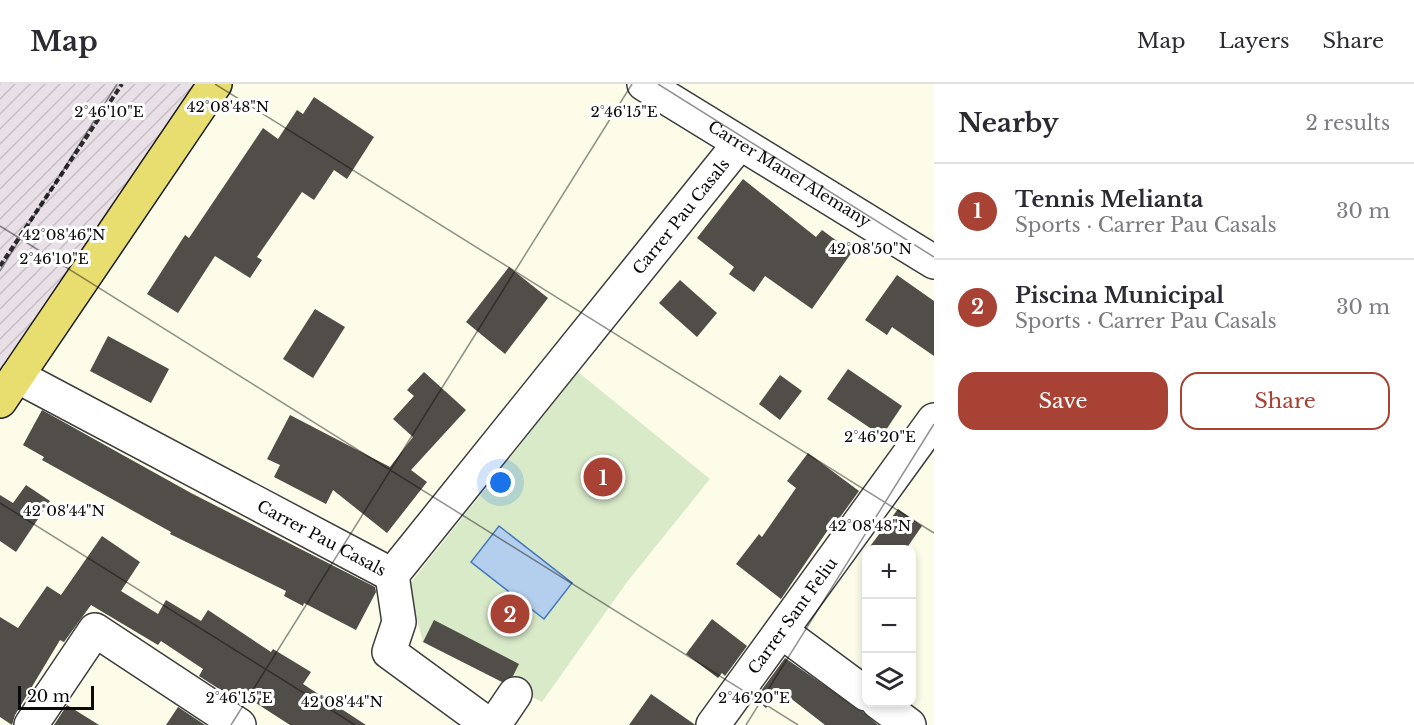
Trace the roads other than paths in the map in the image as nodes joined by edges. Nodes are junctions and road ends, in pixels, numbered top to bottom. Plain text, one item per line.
1 (215, 84) edge
2 (644, 84) edge
3 (739, 144) junction
4 (934, 262) edge
5 (8, 388) edge
6 (934, 420) edge
7 (392, 575) junction
8 (782, 632) junction
9 (862, 690) edge
10 (515, 694) dead end
11 (885, 707) edge
12 (31, 725) edge
13 (239, 725) edge
14 (489, 725) edge
15 (494, 725) edge
16 (713, 725) edge
17 (909, 725) edge

1 - 5 main road
2 - 3 street, Carrer Manel Alemany
3 - 4 street, Carrer Manel Alemany
3 - 7 street, Carrer Pau Casals
5 - 7 street, Carrer Pau Casals
6 - 8 street, Carrer Sant Feliu
7 - 14 street
8 - 9 street
8 - 16 street, Carrer Sant Feliu
10 - 15 street
11 - 17 street
12 - 13 street

